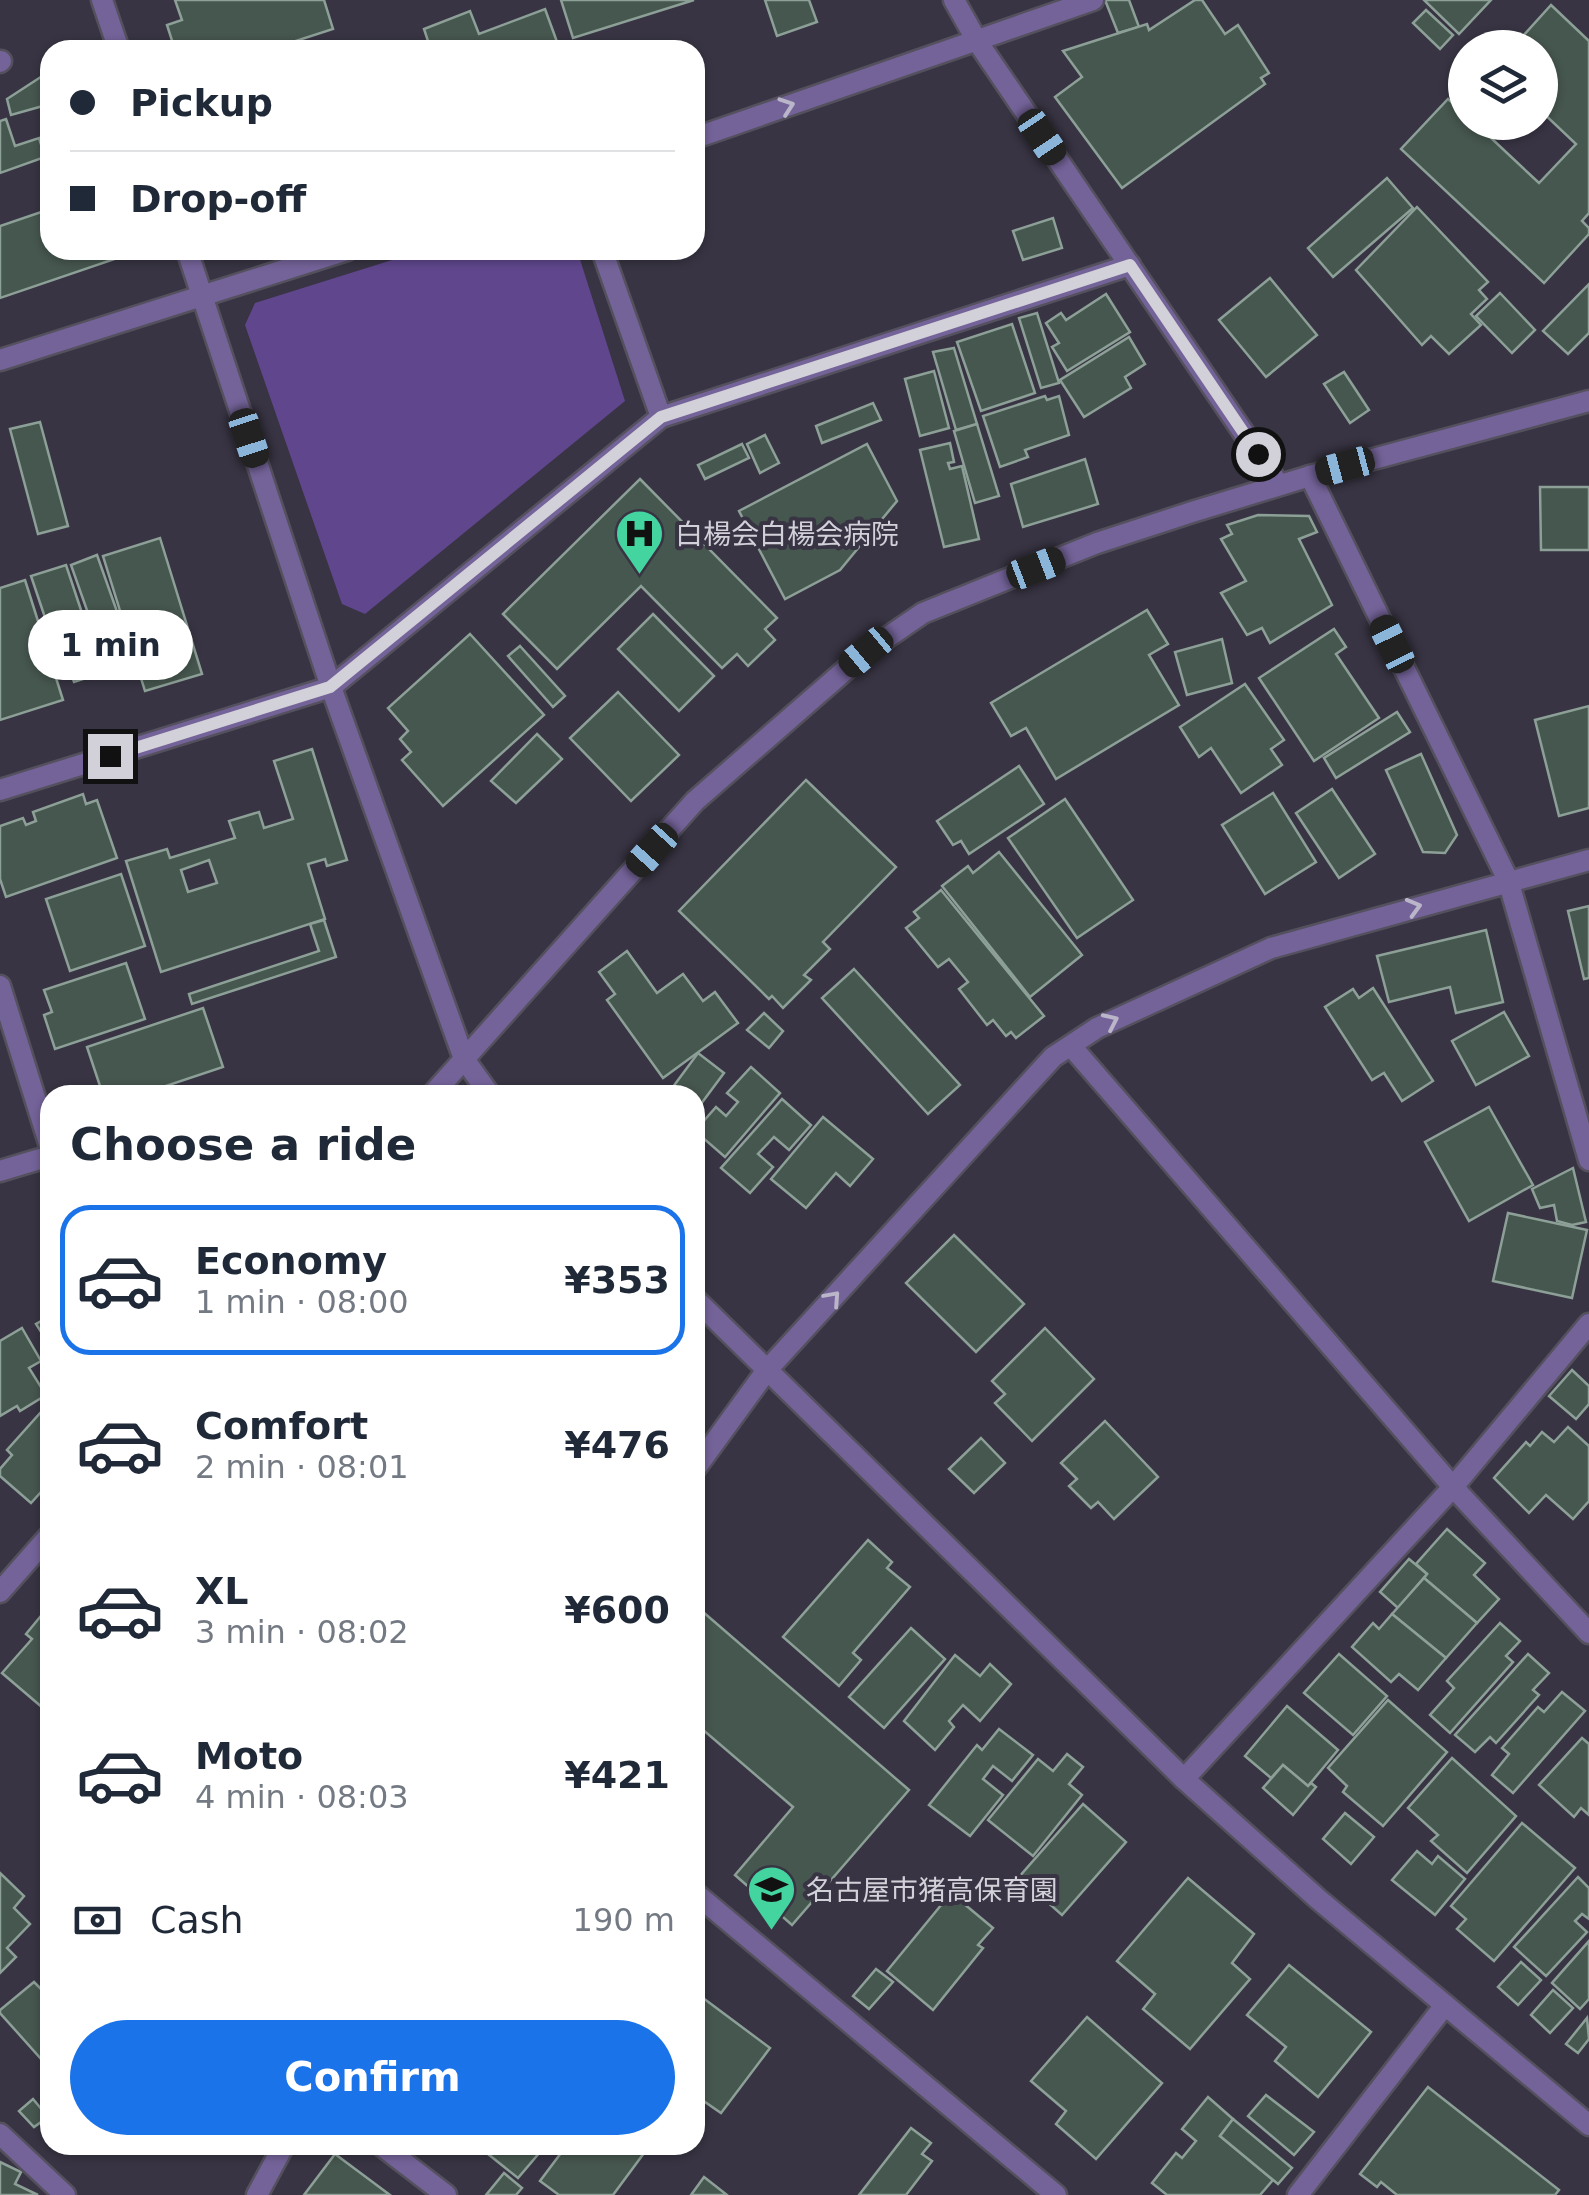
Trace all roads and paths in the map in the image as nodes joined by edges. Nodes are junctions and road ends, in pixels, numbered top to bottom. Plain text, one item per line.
1 (102, 0) edge
2 (954, 0) edge
3 (1093, 0) edge
4 (116, 40) edge
5 (976, 41) junction
6 (705, 135) edge
7 (190, 260) edge
8 (315, 260) edge
9 (606, 260) edge
10 (1130, 265) junction
11 (202, 295) junction
12 (0, 360) edge
13 (1589, 401) edge
14 (661, 417) junction
15 (1310, 476) junction
16 (1280, 485) junction
17 (330, 687) junction
18 (0, 790) edge
19 (1589, 860) edge
20 (1508, 880) junction
21 (0, 986) edge
22 (1071, 1046) junction
23 (464, 1059) junction
24 (441, 1085) edge
25 (483, 1085) edge
26 (40, 1114) edge
27 (40, 1159) edge
28 (1589, 1160) edge
29 (0, 1171) edge
30 (705, 1310) edge
31 (1589, 1324) edge
32 (767, 1370) junction
33 (705, 1455) edge
34 (1453, 1487) junction
35 (40, 1546) edge
36 (0, 1592) edge
37 (1589, 1633) edge
38 (1184, 1779) junction
39 (705, 1901) edge
40 (1445, 2005) junction
41 (1589, 2125) edge
42 (0, 2134) edge
43 (279, 2155) edge
44 (394, 2155) edge
45 (65, 2195) edge
46 (258, 2195) edge
47 (446, 2195) edge
48 (1056, 2195) edge
49 (1298, 2195) edge

1 - 4 street
2 - 5 street
3 - 5 street
6 -> 5 street
5 - 10 street
7 - 11 street
8 - 11 street
9 - 14 street
10 - 14 street
10 - 16 street
11 - 12 street
11 - 17 street
13 - 15 street
14 - 17 street
15 - 16 street
15 - 20 street
16 - 23 street
17 - 18 street
17 - 23 street
19 - 20 street
22 -> 20 street
20 - 28 street
21 - 26 street
32 -> 22 street
22 - 34 street
23 - 24 street
23 - 25 street
27 - 29 street
30 - 32 street
31 - 34 street
32 - 33 street
32 - 38 street
34 - 37 street
34 - 38 street
35 - 36 street
38 - 40 street
39 - 48 street
40 - 41 street
40 - 49 street
42 - 45 street
43 - 46 street
44 - 47 street

